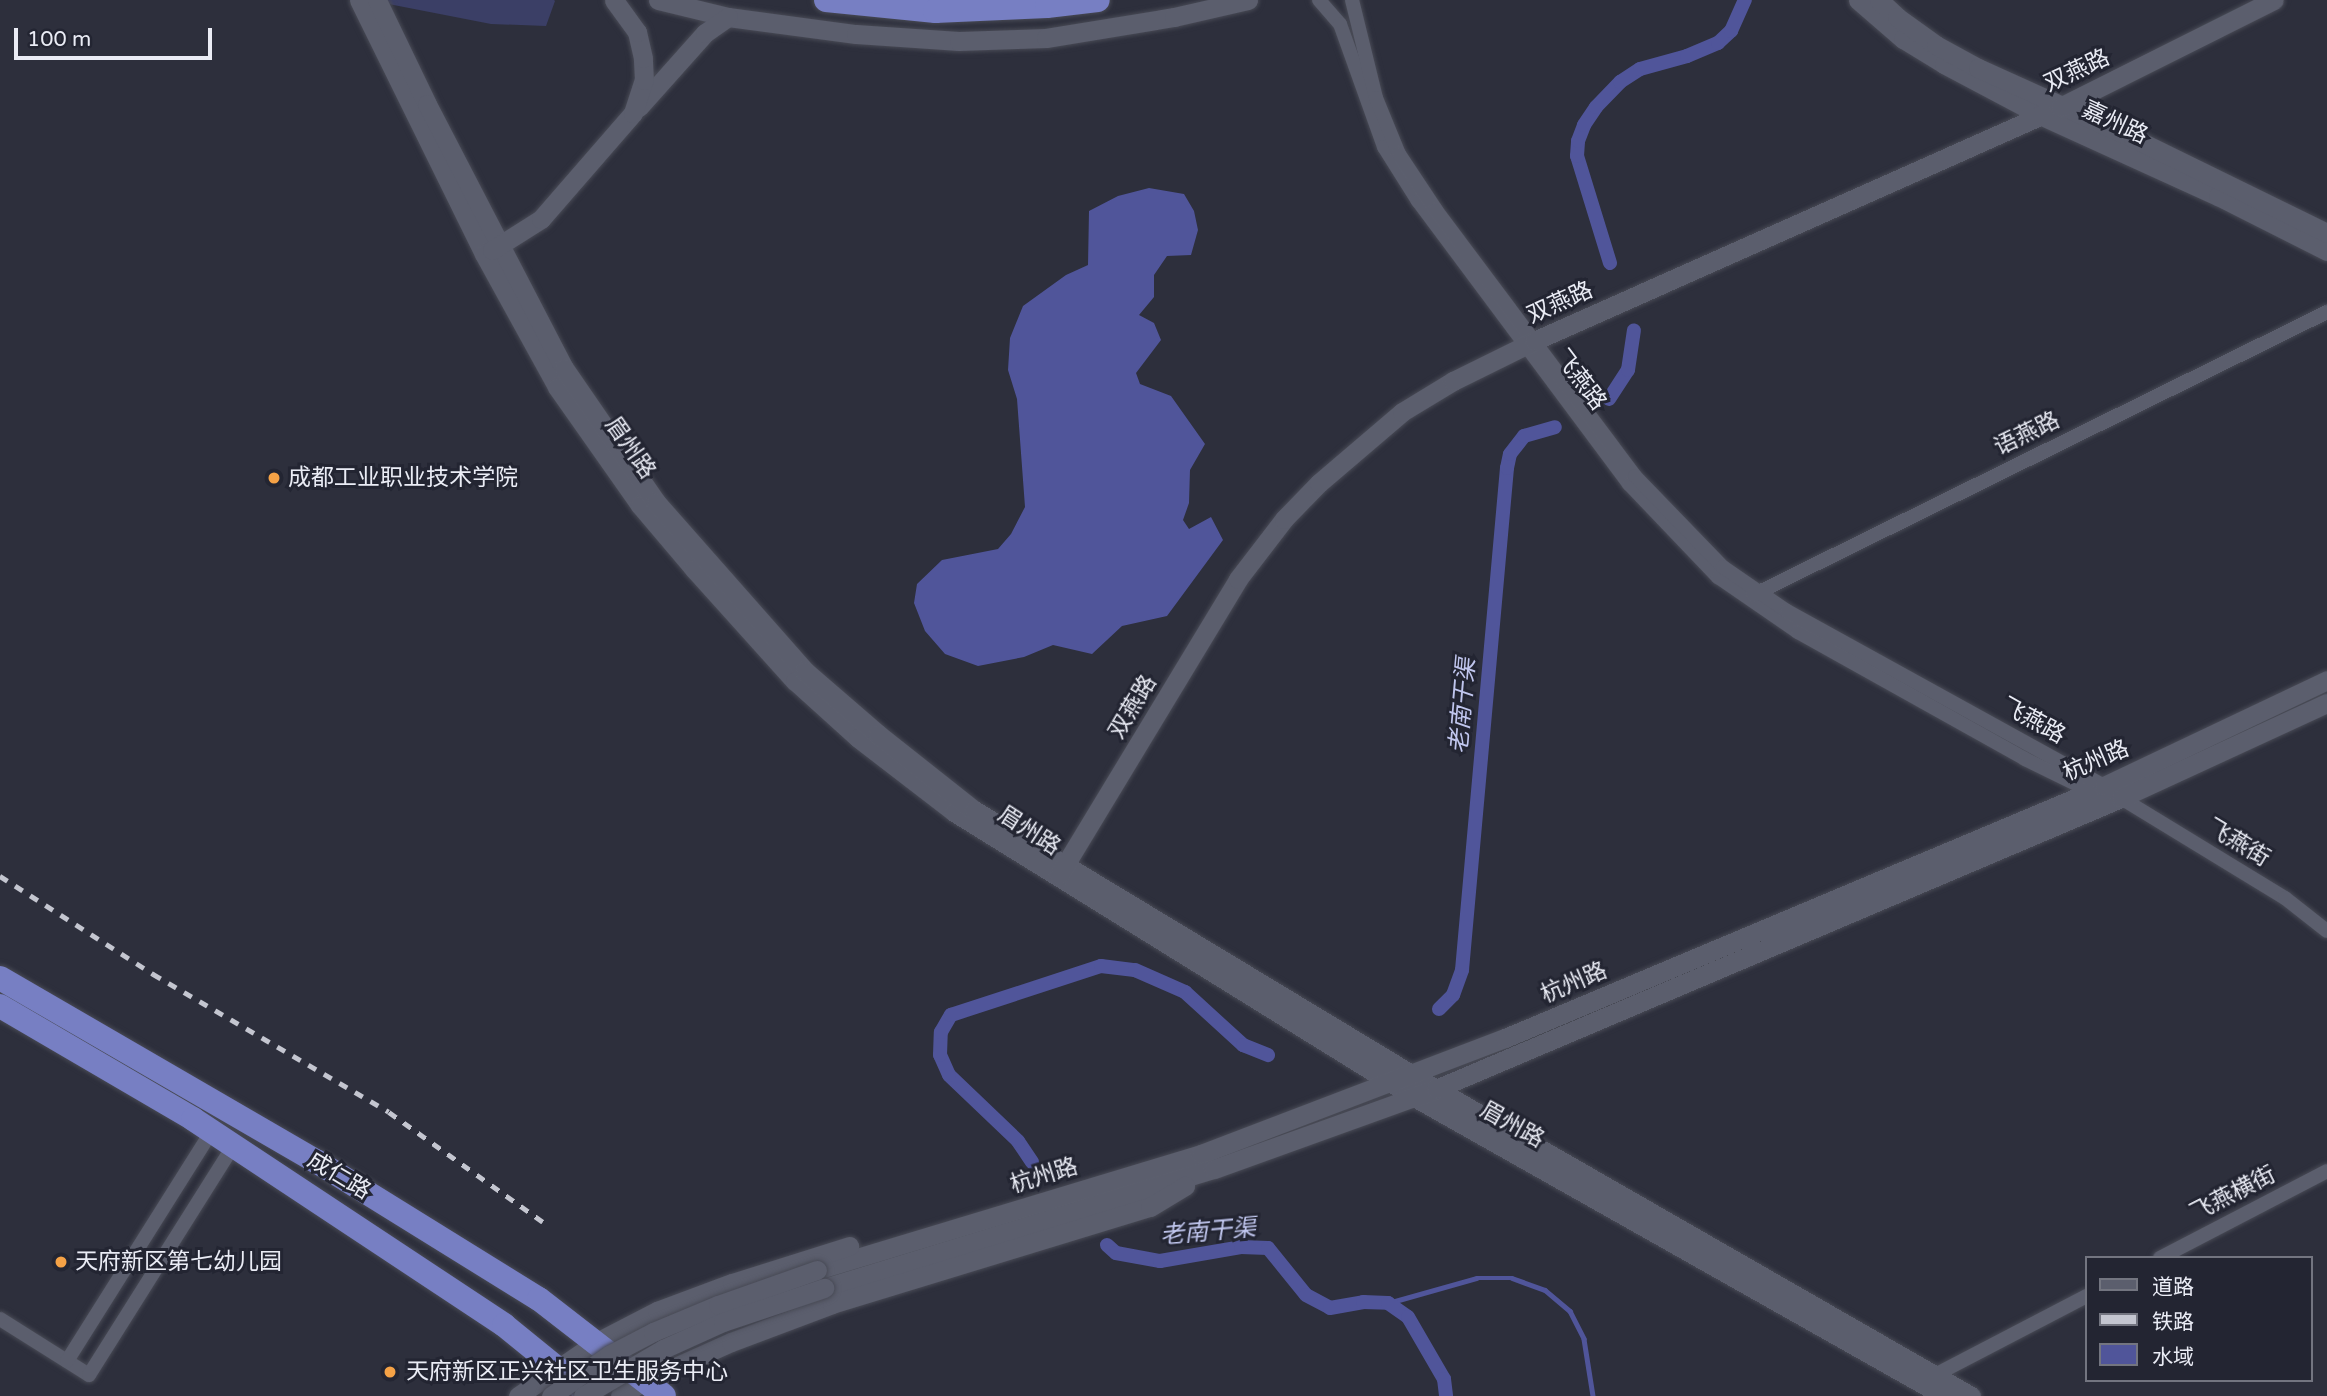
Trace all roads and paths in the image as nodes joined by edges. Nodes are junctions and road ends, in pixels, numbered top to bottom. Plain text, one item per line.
1 (614, 0) edge
2 (658, 0) edge
3 (826, 0) edge
4 (1098, 0) edge
5 (1248, 0) edge
6 (1319, 0) edge
7 (1352, 0) edge
8 (1858, 0) edge
9 (1880, 0) edge
10 (2274, 0) edge
11 (371, 6) edge
12 (728, 17) junction
13 (2060, 107) junction
14 (633, 113) junction
15 (2040, 116) junction
16 (2327, 233) edge
17 (502, 244) junction
18 (2327, 251) edge
19 (484, 254) junction
20 (2327, 312) edge
21 (1530, 343) junction
22 (1754, 595) junction
23 (2327, 680) edge
24 (2327, 703) edge
25 (2095, 789) junction
26 (2121, 798) junction
27 (1061, 872) junction
28 (2327, 931) edge
29 (2, 991) edge
30 (1414, 1073) junction
31 (1388, 1082) junction
32 (1436, 1089) junction
33 (1414, 1097) junction
34 (212, 1131) junction
35 (233, 1146) junction
36 (1201, 1154) junction
37 (1214, 1170) junction
38 (2327, 1171) edge
39 (2165, 1256) edge
40 (820, 1279) junction
41 (2086, 1297) edge
42 (0, 1319) edge
43 (597, 1342) junction
44 (66, 1361) junction
45 (558, 1367) junction
46 (655, 1388) edge
47 (1936, 1390) edge
48 (518, 1396) edge
49 (551, 1396) edge
50 (583, 1396) edge
51 (591, 1396) edge
52 (620, 1396) edge
53 (1971, 1396) edge

1 - 14 main road
2 - 12 main road
3 - 4 highway
5 - 12 main road
6 - 21 street, 飞燕路
7 - 21 street, 飞燕路
8 - 15 main road, 嘉州路
9 - 13 main road
10 - 13 main road, 双燕路
11 - 17 main road
11 - 19 main road, 眉州路
12 - 14 main road
13 - 15 main road, 双燕路
13 - 16 main road
14 - 17 main road
15 - 18 main road, 嘉州路
15 - 21 main road, 双燕路
17 - 19 main road
17 - 27 main road
19 - 27 main road, 眉州路
20 - 22 street, 语燕路
21 - 22 street, 飞燕路
21 - 27 main road, 双燕路
22 - 25 street, 飞燕路
23 - 25 main road, 杭州路
24 - 26 main road, 杭州路
25 - 26 street, 飞燕路
25 - 30 main road, 杭州路
26 - 28 street, 飞燕街
26 - 32 main road, 杭州路
27 - 30 main road
27 - 31 main road, 眉州路
29 - 34 highway, 成仁路
29 - 43 highway, 成仁路
30 - 31 main road, 杭州路
30 - 32 main road
31 - 33 main road, 眉州路
31 - 36 main road, 杭州路
32 - 33 main road, 杭州路
32 - 47 main road
33 - 37 main road, 杭州路
33 - 47 main road, 眉州路
34 - 35 highway, 成仁路
34 - 44 street
35 - 44 street
35 - 45 highway, 成仁路
36 - 40 main road, 杭州路
36 - 43 main road
37 - 40 main road, 杭州路
37 - 46 main road
38 - 39 street, 飞燕横街
40 - 49 main road, bridge
40 - 50 main road, bridge
41 - 47 street
42 - 44 street
43 - 45 main road
43 - 46 highway, 成仁路
45 - 48 main road
45 - 51 highway, 成仁路
46 - 52 main road
47 - 53 main road

